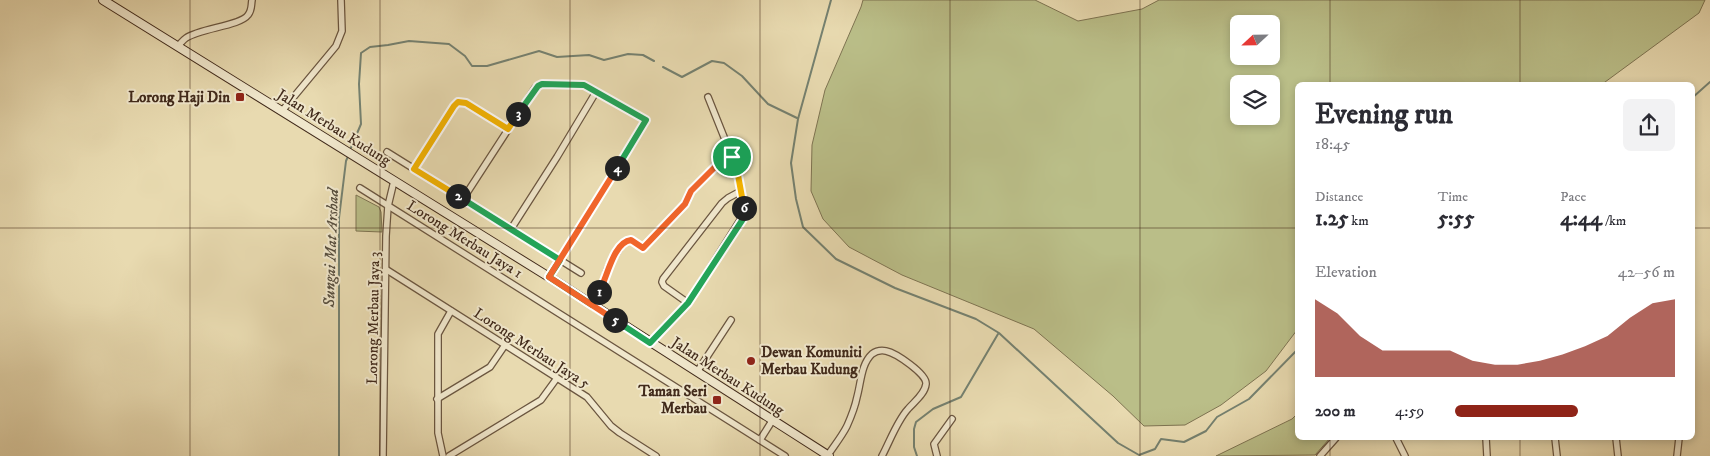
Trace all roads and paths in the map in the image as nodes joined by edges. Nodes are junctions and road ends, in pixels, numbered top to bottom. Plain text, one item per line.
1 (103, 0) edge
2 (252, 0) edge
3 (342, 0) edge
4 (178, 46) junction
5 (596, 92) junction
6 (708, 98) dead end
7 (282, 111) junction
8 (508, 129) junction
9 (387, 152) dead end
10 (732, 157) junction
11 (414, 169) junction
12 (394, 181) junction
13 (360, 188) dead end
14 (741, 191) junction
15 (463, 200) junction
16 (388, 206) junction
17 (511, 229) junction
18 (560, 260) junction
19 (386, 270) junction
20 (581, 273) dead end
21 (549, 277) junction
22 (688, 303) junction
23 (592, 305) junction
24 (451, 311) junction
25 (731, 320) dead end
26 (650, 343) junction
27 (504, 345) junction
28 (697, 372) junction
29 (557, 378) junction
30 (437, 399) junction
31 (952, 419) dead end
32 (772, 421) junction
33 (760, 440) junction
34 (1334, 440) edge
35 (1397, 440) edge
36 (1486, 440) edge
37 (1555, 440) edge
38 (1616, 440) edge
39 (1678, 440) edge
40 (1677, 454) edge
41 (383, 456) edge
42 (443, 456) edge
43 (450, 456) edge
44 (656, 456) edge
45 (785, 456) edge
46 (829, 456) edge
47 (882, 456) edge
48 (937, 456) edge
49 (1321, 456) edge
50 (1404, 456) edge
51 (1487, 456) edge
52 (1557, 456) edge
53 (1618, 456) edge

1 - 4 main road, Jalan Merbau Kudung
2 - 4 street
3 - 7 street
4 - 7 main road, Jalan Merbau Kudung
5 - 8 street
5 - 17 street
5 - 18 street
6 - 10 street
7 - 12 main road, Jalan Merbau Kudung
8 - 11 street
8 - 15 street
9 - 11 street
10 - 14 street
10 - 23 street
11 - 15 street
12 - 16 street, Lorong Merbau Jaya 3
12 - 21 main road, Jalan Merbau Kudung
13 - 16 street, Lorong Merbau Jaya 1
14 - 22 street
14 - 22 street
15 - 17 street
16 - 19 street, Lorong Merbau Jaya 3
16 - 33 street, Lorong Merbau Jaya 1
17 - 18 street
18 - 20 street
18 - 21 street
19 - 24 street, Lorong Merbau Jaya 5
19 - 41 street, Lorong Merbau Jaya 3
21 - 23 main road, Jalan Merbau Kudung
22 - 26 street
23 - 26 main road, Jalan Merbau Kudung
24 - 27 street, Lorong Merbau Jaya 5
24 - 30 street
25 - 28 street
26 - 28 main road, Jalan Merbau Kudung
27 - 29 street, Lorong Merbau Jaya 5
27 - 30 street
28 - 32 main road, Jalan Merbau Kudung
29 - 43 street
29 - 44 street, Lorong Merbau Jaya 5
30 - 42 street
31 - 48 street
32 - 33 street
32 - 46 main road, Jalan Merbau Kudung
33 - 45 street, Lorong Merbau Jaya 1
34 - 49 street
35 - 50 street
36 - 51 street
37 - 52 street
38 - 53 street
39 - 40 street
46 - 47 street

